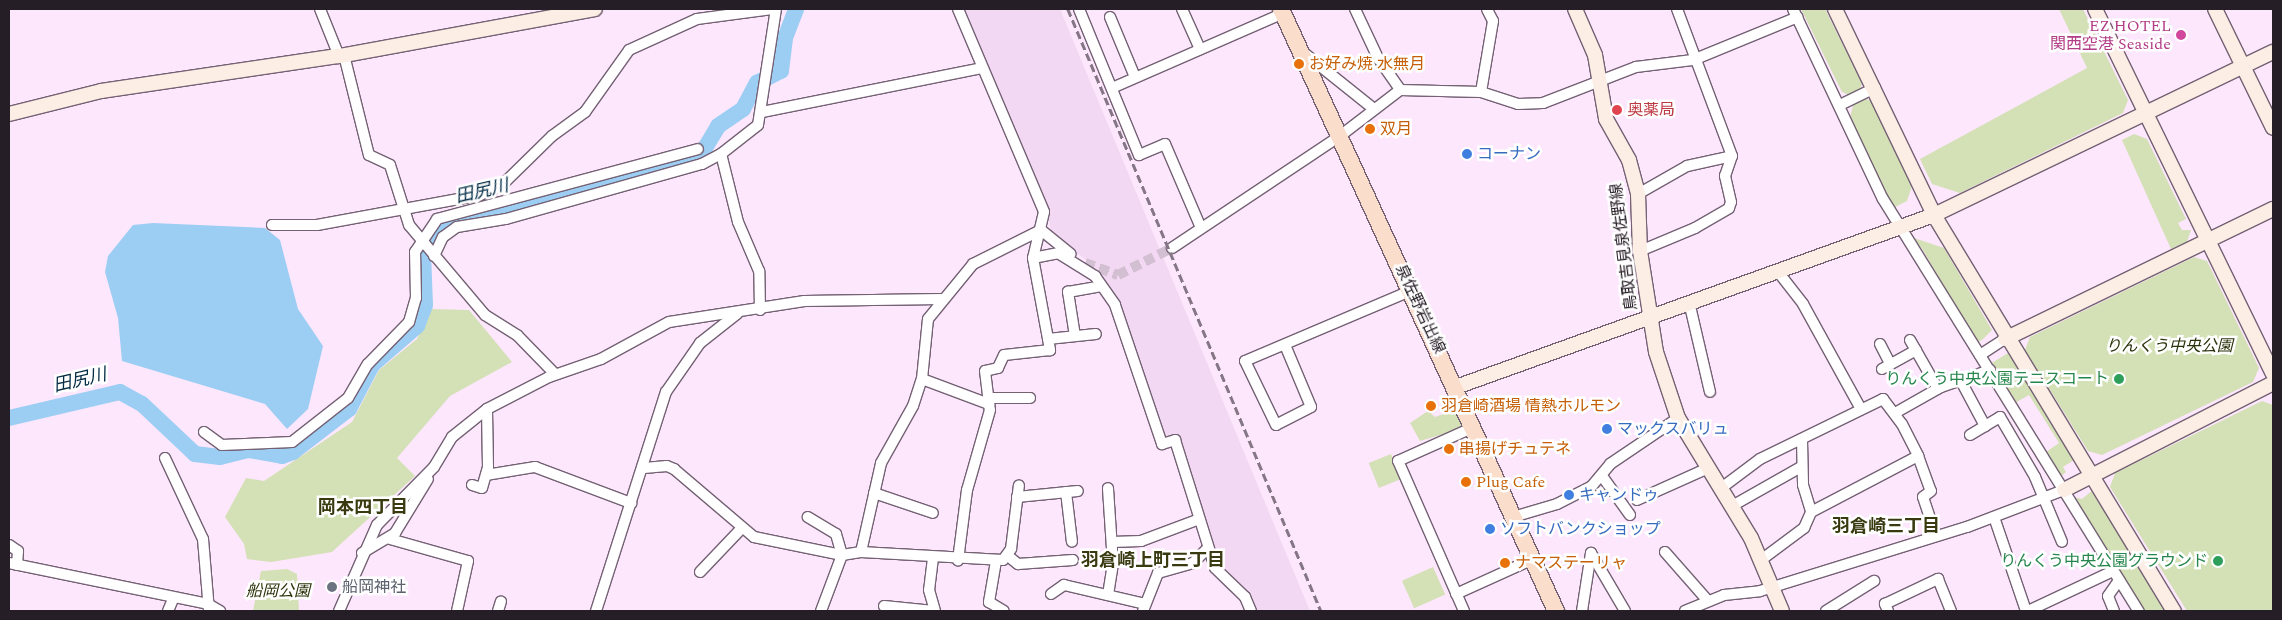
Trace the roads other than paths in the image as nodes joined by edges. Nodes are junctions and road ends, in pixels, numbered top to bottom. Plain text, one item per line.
1 (320, 9) edge
2 (595, 9) edge
3 (772, 9) edge
4 (776, 9) edge
5 (958, 9) edge
6 (1079, 9) edge
7 (1182, 9) edge
8 (1355, 9) edge
9 (1487, 9) edge
10 (1575, 9) edge
11 (1677, 9) edge
12 (1835, 9) edge
13 (2095, 9) edge
14 (2215, 9) edge
15 (1282, 11) edge
16 (1796, 13) edge
17 (1110, 17) dead end
18 (1200, 50) junction
19 (2273, 52) edge
20 (1304, 53) junction
21 (341, 55) junction
22 (1693, 60) junction
23 (2244, 67) junction
24 (982, 68) junction
25 (1135, 78) junction
26 (1601, 83) junction
27 (1112, 88) junction
28 (1874, 88) junction
29 (1400, 90) junction
30 (1481, 92) junction
31 (1842, 104) junction
32 (1374, 109) junction
33 (762, 112) junction
34 (9, 114) edge
35 (2146, 116) junction
36 (2273, 128) edge
37 (1340, 136) junction
38 (698, 149) dead end
39 (721, 154) junction
40 (1732, 156) junction
41 (1638, 194) junction
42 (2273, 209) edge
43 (402, 210) junction
44 (1934, 215) junction
45 (272, 225) dead end
46 (1201, 228) junction
47 (1901, 228) junction
48 (1040, 230) junction
49 (420, 239) junction
50 (2208, 241) junction
51 (1172, 248) tunnel mouth
52 (1640, 251) junction
53 (434, 256) junction
54 (1033, 258) junction
55 (1084, 263) tunnel mouth
56 (1779, 273) junction
57 (1102, 286) junction
58 (1412, 290) junction
59 (940, 299) junction
60 (1690, 306) junction
61 (760, 310) junction
62 (738, 312) junction
63 (1650, 319) junction
64 (1096, 334) dead end
65 (1075, 336) junction
66 (1048, 339) junction
67 (2006, 339) junction
68 (1910, 340) dead end
69 (1880, 344) dead end
70 (1285, 345) junction
71 (1916, 350) junction
72 (1980, 355) junction
73 (1990, 370) junction
74 (555, 374) junction
75 (2273, 374) edge
76 (922, 379) junction
77 (1962, 383) junction
78 (2273, 383) edge
79 (1456, 387) junction
80 (1938, 389) junction
81 (1710, 392) dead end
82 (1030, 398) dead end
83 (989, 401) junction
84 (486, 409) junction
85 (1861, 409) junction
86 (1895, 413) junction
87 (1678, 418) junction
88 (1985, 426) junction
89 (1474, 427) junction
90 (204, 432) dead end
91 (1970, 435) dead end
92 (1802, 440) junction
93 (1918, 456) junction
94 (165, 458) dead end
95 (434, 467) junction
96 (1801, 467) junction
97 (644, 468) junction
98 (1706, 470) junction
99 (2089, 473) junction
100 (486, 475) junction
101 (1602, 476) junction
102 (472, 485) dead end
103 (1019, 485) dead end
104 (1108, 488) dead end
105 (1720, 488) junction
106 (2064, 490) junction
107 (1078, 491) dead end
108 (1066, 492) junction
109 (874, 493) junction
110 (1017, 497) junction
111 (1637, 500) dead end
112 (2046, 500) junction
113 (631, 503) junction
114 (1732, 506) junction
115 (1810, 512) junction
116 (932, 513) dead end
117 (1630, 515) dead end
118 (808, 517) dead end
119 (1513, 517) junction
120 (1994, 517) junction
121 (1198, 520) junction
122 (741, 529) junction
123 (1936, 536) junction
124 (390, 539) junction
125 (1072, 542) dead end
126 (1112, 542) junction
127 (2062, 542) dead end
128 (9, 545) edge
129 (1208, 548) junction
130 (861, 552) junction
131 (1665, 552) dead end
132 (362, 553) junction
133 (842, 555) junction
134 (1008, 556) junction
135 (933, 558) junction
136 (1533, 559) junction
137 (958, 560) junction
138 (1073, 560) dead end
139 (1761, 560) junction
140 (996, 561) junction
141 (13, 564) edge
142 (700, 572) dead end
143 (2116, 576) junction
144 (1874, 581) dead end
145 (1772, 586) junction
146 (1051, 594) dead end
147 (1456, 594) junction
148 (1108, 596) junction
149 (173, 599) junction
150 (1711, 604) edge
151 (884, 606) dead end
152 (208, 608) edge
153 (1144, 608) edge
154 (168, 611) edge
155 (220, 611) edge
156 (340, 611) edge
157 (457, 611) edge
158 (596, 611) edge
159 (821, 611) edge
160 (934, 611) edge
161 (1004, 611) edge
162 (1251, 611) edge
163 (1464, 611) edge
164 (1556, 611) edge
165 (1582, 611) edge
166 (1625, 611) edge
167 (1684, 611) edge
168 (1782, 611) edge
169 (1826, 611) edge
170 (1888, 611) edge
171 (1951, 611) edge
172 (2027, 611) edge
173 (2114, 611) edge
174 (2138, 611) edge
175 (2174, 611) edge

1 - 21 street
2 - 21 street
3 - 43 street
4 - 33 street
5 - 24 street
6 - 27 street
7 - 18 street
8 - 29 street
9 - 30 street
10 - 26 street, 鳥取吉見泉佐野線
11 - 22 street
12 - 28 street
13 - 35 street
14 - 23 street
15 - 18 street
15 - 20 main road, 泉佐野岩出線
16 - 22 street
16 - 31 street
17 - 25 street
18 - 25 street
19 - 23 street
20 - 32 street
20 - 37 main road, 泉佐野岩出線
21 - 34 street
21 - 43 street
22 - 26 street
22 - 40 street
23 - 35 street
23 - 36 street
24 - 33 street
24 - 48 street
25 - 27 street
26 - 30 street
26 - 41 street, 鳥取吉見泉佐野線
27 - 46 street
28 - 31 street
28 - 44 street
29 - 30 street
29 - 32 street
31 - 47 street
32 - 37 street
33 - 39 street
35 - 44 street
35 - 50 street
37 - 46 street
37 - 58 main road, 泉佐野岩出線
38 - 49 street
39 - 53 street
39 - 61 street
40 - 41 street
40 - 52 street
41 - 52 street, 鳥取吉見泉佐野線
42 - 50 street
43 - 45 street
43 - 49 street
44 - 47 street
44 - 67 street
46 - 51 street
47 - 56 street
47 - 72 street
48 - 54 street
48 - 55 street
48 - 59 street
49 - 53 street
49 - 90 street
50 - 67 street
50 - 75 street
52 - 63 street, 鳥取吉見泉佐野線
53 - 74 street
54 - 57 street
54 - 66 street
56 - 60 street
56 - 85 street
57 - 65 street
57 - 121 street
58 - 70 street
58 - 79 main road, 泉佐野岩出線
59 - 61 street
59 - 76 street
60 - 63 street
60 - 81 street
61 - 62 street
62 - 74 street
62 - 97 street
63 - 79 street
63 - 87 street, 鳥取吉見泉佐野線
64 - 65 street
65 - 66 street
66 - 83 street
67 - 72 street
67 - 99 street
68 - 71 street
69 - 71 street
70 - 70 street
71 - 80 street
72 - 73 street
73 - 77 street
73 - 106 street
74 - 84 street
76 - 83 street
76 - 109 street
77 - 80 street
77 - 88 street
78 - 99 street
79 - 89 main road, 泉佐野岩出線
80 - 86 street
82 - 83 street
83 - 137 street
84 - 95 street
84 - 100 street
85 - 86 street
85 - 92 street
86 - 93 street
87 - 98 street, 鳥取吉見泉佐野線
87 - 101 street
88 - 91 street
88 - 112 street
89 - 119 main road, 泉佐野岩出線
89 - 147 street
92 - 96 street
92 - 105 street
93 - 115 street
93 - 123 street
94 - 152 street
95 - 124 street
95 - 132 street
96 - 114 street
96 - 115 street
97 - 113 street
97 - 122 street
98 - 105 street, 鳥取吉見泉佐野線
98 - 111 street
99 - 106 street
99 - 175 street
100 - 102 street
100 - 113 street
101 - 117 street
101 - 119 street
103 - 110 street
104 - 126 street
105 - 114 street, 鳥取吉見泉佐野線
106 - 112 street
106 - 143 street
107 - 108 street
108 - 110 street
108 - 125 street
109 - 116 street
109 - 130 street
110 - 134 street
112 - 120 street
112 - 127 street
113 - 158 street
114 - 139 street, 鳥取吉見泉佐野線
115 - 139 street
118 - 133 street
119 - 136 main road, 泉佐野岩出線
120 - 123 street
120 - 172 street
121 - 126 street
121 - 129 street
122 - 133 street
122 - 142 street
123 - 145 street
124 - 132 street
124 - 157 street
126 - 148 street
128 - 141 street
129 - 153 street
129 - 162 street
130 - 133 street
130 - 135 street
131 - 150 street
132 - 156 street
133 - 159 street
134 - 138 street
134 - 140 street
135 - 137 street
135 - 160 street
136 - 147 street
136 - 164 main road, 泉佐野岩出線
137 - 140 street
139 - 145 street, 鳥取吉見泉佐野線
140 - 161 street
141 - 149 street
143 - 172 street
143 - 173 street
143 - 174 street
144 - 169 street
145 - 150 street
145 - 168 street, 鳥取吉見泉佐野線
146 - 148 street
147 - 163 street
148 - 153 street
149 - 152 street
149 - 154 street
150 - 167 street
151 - 160 street
152 - 155 street
165 - 166 street
170 - 171 street

